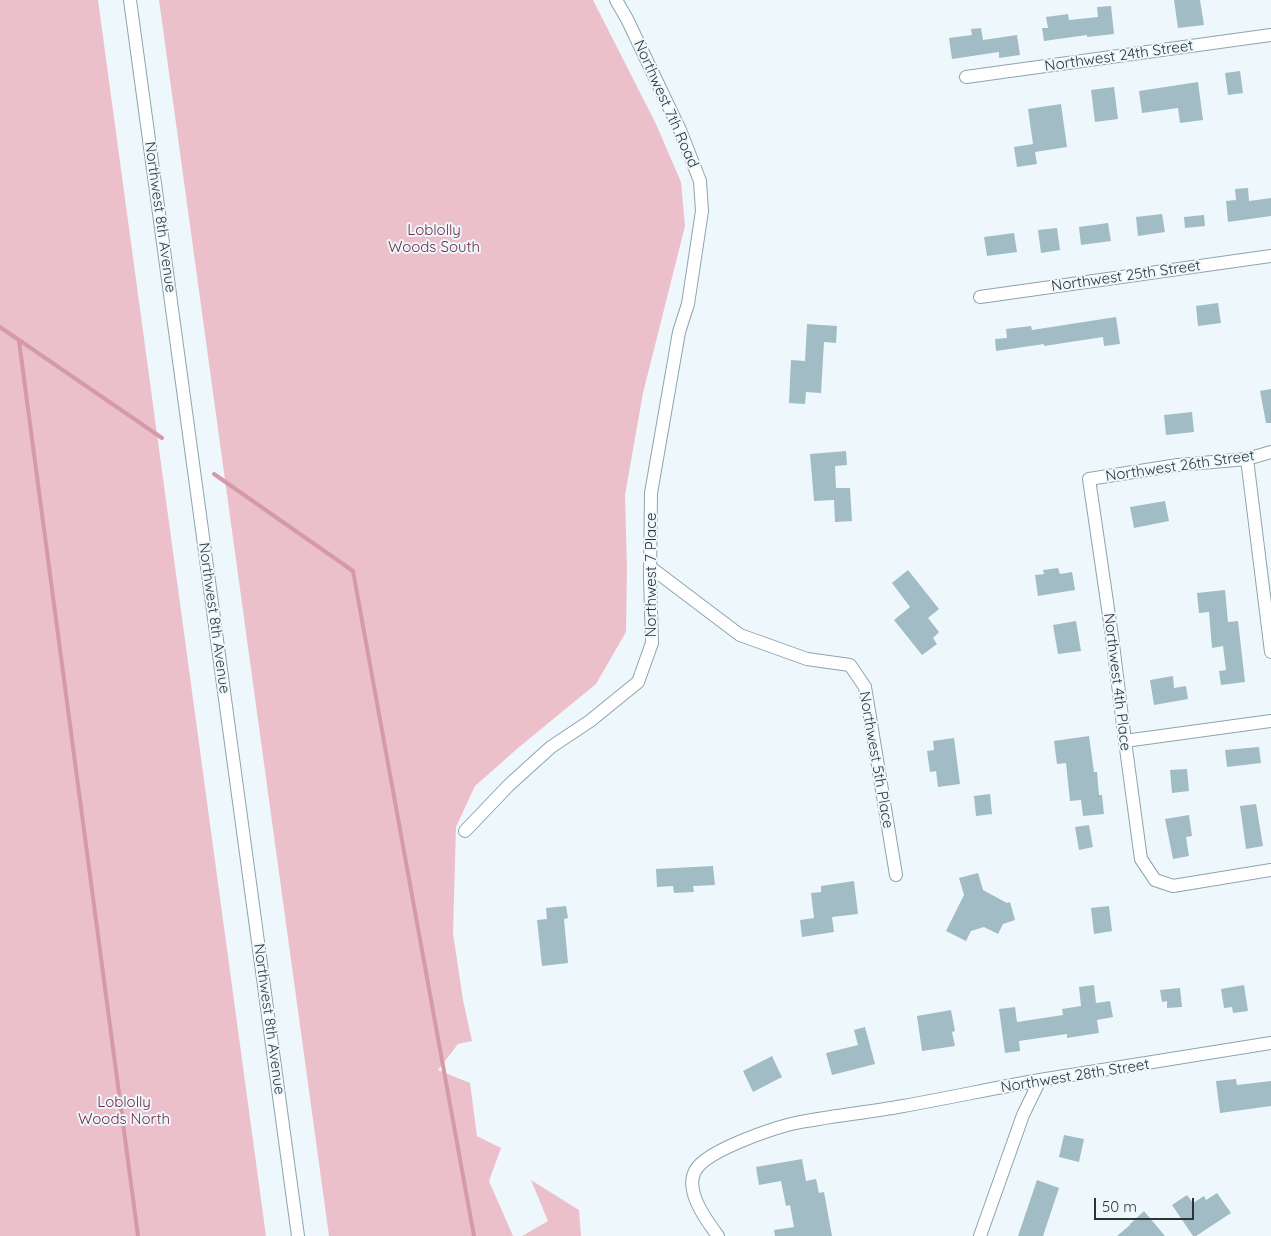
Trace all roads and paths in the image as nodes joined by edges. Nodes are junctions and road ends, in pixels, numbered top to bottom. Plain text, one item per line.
1 (130, 0) edge
2 (616, 0) edge
3 (1271, 35) edge
4 (966, 77) dead end
5 (1271, 256) edge
6 (980, 297) dead end
7 (669, 388) joint
8 (1271, 452) edge
9 (1247, 459) junction
10 (1089, 479) joint
11 (650, 567) junction
12 (1271, 652) edge
13 (1271, 721) edge
14 (1125, 741) junction
15 (465, 831) dead end
16 (1271, 870) edge
17 (896, 875) dead end
18 (1271, 1043) edge
19 (1040, 1080) junction
20 (298, 1236) edge
21 (718, 1236) edge
22 (980, 1236) edge

1 - 20 street, Northwest 8th Avenue
2 - 7 street, Northwest 7th Road
3 - 4 street, Northwest 24th Street
5 - 6 street, Northwest 25th Street
7 - 11 street, Northwest 7 Place
8 - 9 street, Northwest 26th Street
9 - 10 street, Northwest 26th Street
9 - 12 street
10 - 14 street, Northwest 4th Place
11 - 15 street, Northwest 7 Place
11 - 17 street, Northwest 5th Place
13 - 14 street
14 - 16 street, Northwest 4th Place
18 - 19 street, Northwest 28th Street
19 - 21 street, Northwest 28th Street
19 - 22 street

